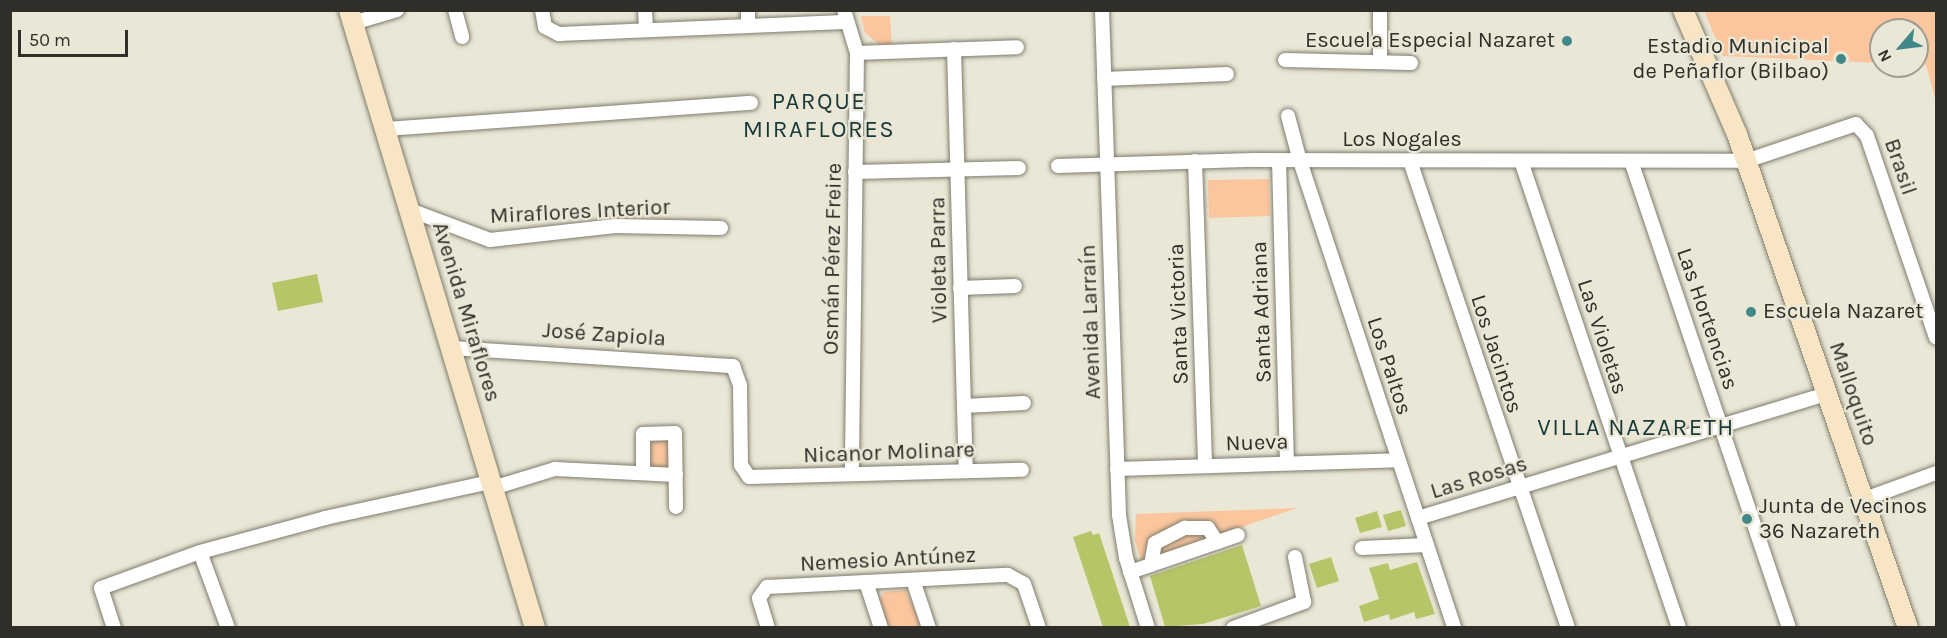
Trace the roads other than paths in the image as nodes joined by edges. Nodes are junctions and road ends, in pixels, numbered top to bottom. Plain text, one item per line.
1 (397, 10) edge
2 (455, 10) edge
3 (542, 10) edge
4 (645, 10) edge
5 (748, 10) edge
6 (1102, 10) edge
7 (1380, 10) edge
8 (1683, 10) edge
9 (844, 16) edge
10 (351, 17) edge
11 (748, 26) junction
12 (646, 30) junction
13 (462, 37) dead end
14 (1017, 47) dead end
15 (954, 49) junction
16 (856, 53) junction
17 (1285, 60) dead end
18 (1380, 62) junction
19 (1411, 63) dead end
20 (1227, 74) dead end
21 (1104, 79) junction
22 (751, 103) dead end
23 (1288, 116) dead end
24 (386, 129) junction
25 (1279, 160) junction
26 (1195, 161) junction
27 (1300, 161) junction
28 (1410, 161) junction
29 (1521, 161) junction
30 (1631, 161) junction
31 (1746, 161) junction
32 (1107, 165) junction
33 (1058, 166) dead end
34 (1019, 168) dead end
35 (957, 170) junction
36 (855, 172) junction
37 (410, 210) junction
38 (722, 228) dead end
39 (1015, 286) dead end
40 (960, 288) junction
41 (1936, 338) edge
42 (452, 348) junction
43 (1827, 394) junction
44 (1024, 403) dead end
45 (964, 406) junction
46 (1721, 426) junction
47 (1619, 457) junction
48 (1398, 460) junction
49 (1287, 463) junction
50 (1205, 466) junction
51 (966, 469) junction
52 (1117, 469) junction
53 (1022, 470) dead end
54 (642, 473) junction
55 (1936, 473) edge
56 (852, 474) junction
57 (676, 475) junction
58 (756, 478) joint
59 (495, 484) junction
60 (1519, 488) junction
61 (1865, 499) junction
62 (676, 507) dead end
63 (1418, 519) junction
64 (1238, 535) dead end
65 (1217, 543) junction
66 (1427, 545) junction
67 (1362, 548) dead end
68 (200, 552) junction
69 (1295, 557) dead end
70 (1151, 565) junction
71 (1130, 572) junction
72 (913, 580) junction
73 (866, 582) junction
74 (114, 627) edge
75 (228, 627) edge
76 (530, 627) edge
77 (768, 627) edge
78 (881, 627) edge
79 (929, 627) edge
80 (1039, 627) edge
81 (1148, 627) edge
82 (1233, 627) edge
83 (1454, 627) edge
84 (1568, 627) edge
85 (1679, 627) edge
86 (1789, 627) edge
87 (1908, 627) edge

1 - 10 street
2 - 13 street
3 - 12 street
4 - 12 street
5 - 11 street
6 - 21 street, Avenida Larraín
7 - 18 street
8 - 31 street, Malloquito
9 - 11 street
9 - 16 street, Osmán Pérez Freire
10 - 24 street, Avenida Miraflores
11 - 12 street
14 - 15 street
15 - 16 street
15 - 35 street, Violeta Parra
16 - 36 street, Osmán Pérez Freire
17 - 18 street
18 - 19 street
20 - 21 street
21 - 32 street, Avenida Larraín
22 - 24 street
23 - 27 street, Los Paltos
24 - 37 street, Avenida Miraflores
25 - 26 street, Los Nogales
25 - 27 street, Los Nogales
25 - 49 street, Santa Adriana
26 - 32 street, Los Nogales
26 - 50 street, Santa Victoria
27 - 28 street, Los Nogales
27 - 48 street, Los Paltos
28 - 29 street, Los Nogales
28 - 60 street, Los Jacintos
29 - 30 street, Los Nogales
29 - 47 street, Las Violetas
30 - 31 street, Los Nogales
30 - 46 street, Las Hortencias
31 - 41 street, Brasil
31 - 43 street, Malloquito
32 - 33 street, Los Nogales
32 - 52 street, Avenida Larraín
34 - 35 street
35 - 36 street
35 - 40 street, Violeta Parra
36 - 56 street, Osmán Pérez Freire
37 - 38 street, Miraflores Interior
37 - 42 street, Avenida Miraflores
39 - 40 street
40 - 45 street, Violeta Parra
42 - 58 street, José Zapiola
42 - 59 street, Avenida Miraflores
43 - 46 street, Las Rosas
43 - 61 street, Malloquito
44 - 45 street
45 - 51 street, Violeta Parra
46 - 47 street, Las Rosas
46 - 86 street, Las Hortencias
47 - 60 street, Las Rosas
47 - 85 street, Las Violetas
48 - 49 street, Nueva
48 - 63 street, Los Paltos
49 - 50 street, Nueva
50 - 52 street, Nueva
51 - 53 street, Nicanor Molinare
51 - 56 street, Nicanor Molinare
52 - 71 street, Avenida Larraín
54 - 57 street
54 - 57 street
54 - 59 street
55 - 61 street
56 - 58 street, Nicanor Molinare
57 - 62 street
59 - 68 street
59 - 76 street, Avenida Miraflores
60 - 63 street, Las Rosas
60 - 84 street, Los Jacintos
61 - 87 street, Malloquito
63 - 66 street, Los Paltos
64 - 65 street
65 - 70 street
65 - 70 street
66 - 67 street
66 - 83 street, Los Paltos
68 - 74 street
68 - 75 street
69 - 82 street
70 - 71 street
71 - 81 street, Avenida Larraín
72 - 73 street, Nemesio Antúnez
72 - 79 street
72 - 80 street, Nemesio Antúnez
73 - 77 street, Nemesio Antúnez
73 - 78 street

